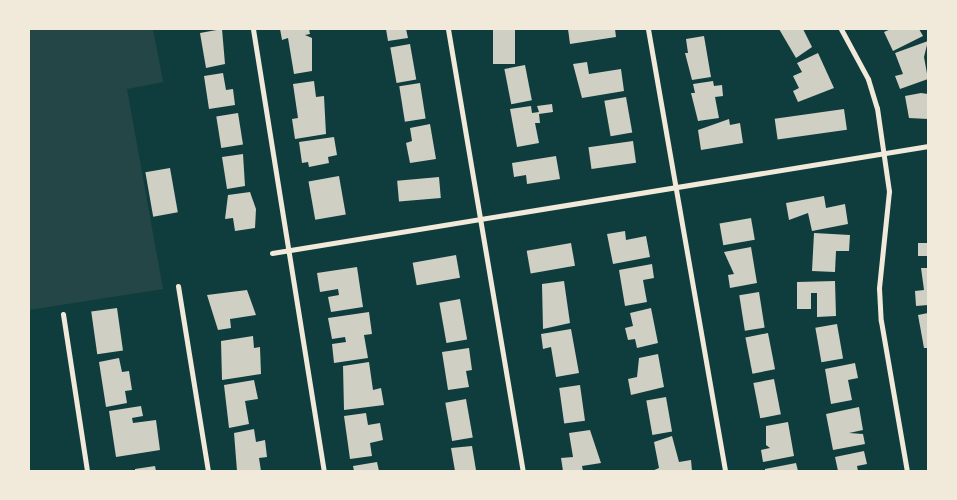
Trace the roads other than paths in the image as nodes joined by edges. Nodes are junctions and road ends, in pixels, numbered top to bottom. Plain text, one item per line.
1 (252, 29) edge
2 (448, 29) edge
3 (648, 29) edge
4 (841, 29) edge
5 (928, 146) edge
6 (883, 153) junction
7 (672, 187) junction
8 (483, 218) junction
9 (289, 250) junction
10 (272, 253) dead end
11 (178, 286) dead end
12 (62, 314) dead end
13 (87, 471) edge
14 (208, 471) edge
15 (324, 471) edge
16 (523, 471) edge
17 (725, 471) edge
18 (908, 471) edge

1 - 9 street
2 - 8 street
3 - 7 street
4 - 6 street
5 - 6 street
6 - 7 street
6 - 18 street
7 - 8 street
7 - 17 street
8 - 9 street
8 - 16 street
9 - 10 street
9 - 15 street
11 - 14 street
12 - 13 street

